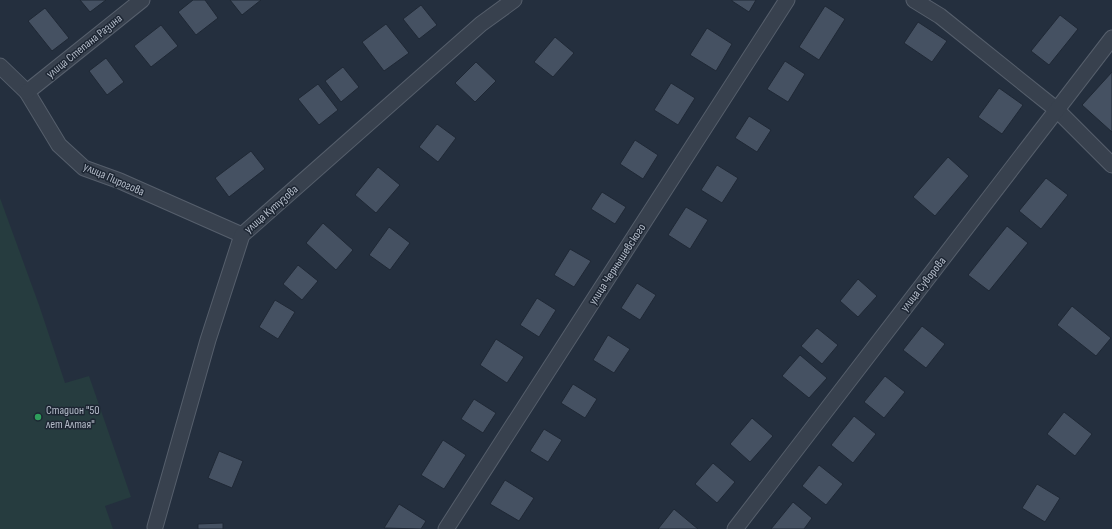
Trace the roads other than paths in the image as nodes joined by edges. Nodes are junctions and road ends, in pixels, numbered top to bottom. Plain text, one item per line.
1 (142, 0) edge
2 (514, 0) edge
3 (787, 0) edge
4 (914, 0) edge
5 (1112, 38) edge
6 (0, 66) edge
7 (26, 92) junction
8 (1057, 110) junction
9 (1112, 165) edge
10 (242, 235) junction
11 (154, 527) dead end
12 (446, 529) edge
13 (735, 529) edge

1 - 7 street, улица Степана Разина
2 - 10 street, улица Кутузова
3 - 12 street, улица Чернышевского
4 - 8 street
5 - 8 street, улица Суворова
6 - 7 street, улица Пирогова
7 - 10 street, улица Пирогова
8 - 9 street
8 - 13 street, улица Суворова
10 - 11 street, улица Кутузова

